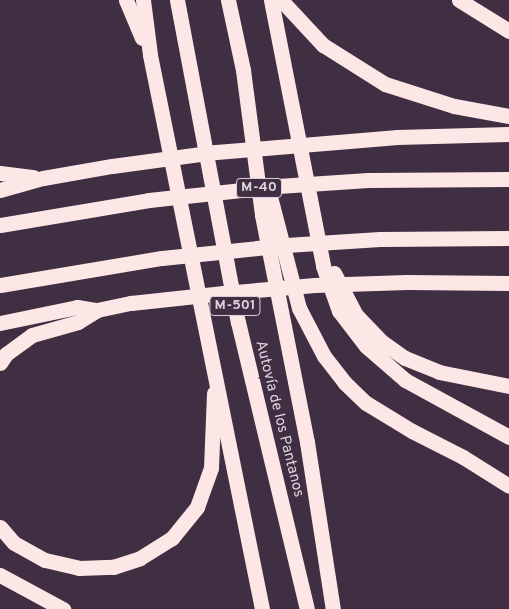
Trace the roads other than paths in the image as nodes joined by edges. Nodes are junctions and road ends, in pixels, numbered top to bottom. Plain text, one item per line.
1 (126, 0) edge
2 (142, 0) edge
3 (177, 0) edge
4 (228, 0) edge
5 (271, 0) edge
6 (281, 0) edge
7 (458, 0) edge
8 (509, 31) edge
9 (150, 55) junction
10 (243, 70) junction
11 (509, 116) edge
12 (509, 134) edge
13 (0, 174) edge
14 (43, 178) junction
15 (509, 179) edge
16 (0, 190) edge
17 (312, 205) junction
18 (0, 225) edge
19 (509, 238) edge
20 (509, 283) edge
21 (0, 285) edge
22 (97, 310) junction
23 (0, 323) edge
24 (0, 363) edge
25 (215, 379) junction
26 (509, 386) edge
27 (509, 437) edge
28 (509, 486) edge
29 (0, 528) edge
30 (0, 575) edge
31 (63, 609) edge
32 (262, 609) edge
33 (307, 609) edge
34 (333, 609) edge

1 - 9 highway
2 - 9 highway
3 - 33 highway, Autovía de los Pantanos / M-501
4 - 10 highway, Autovía de los Pantanos / M-501
5 - 17 highway
6 - 11 highway
7 - 8 highway
9 - 25 highway
10 - 28 highway
10 - 34 highway, Autovía de los Pantanos / M-501
12 - 14 highway, bridge
13 - 14 highway
14 - 16 highway
15 - 18 highway, M-40, bridge
17 - 26 highway
17 - 27 highway
19 - 21 highway, bridge
20 - 22 highway, bridge
22 - 23 highway
22 - 24 highway
25 - 29 highway
25 - 32 highway
30 - 31 highway

